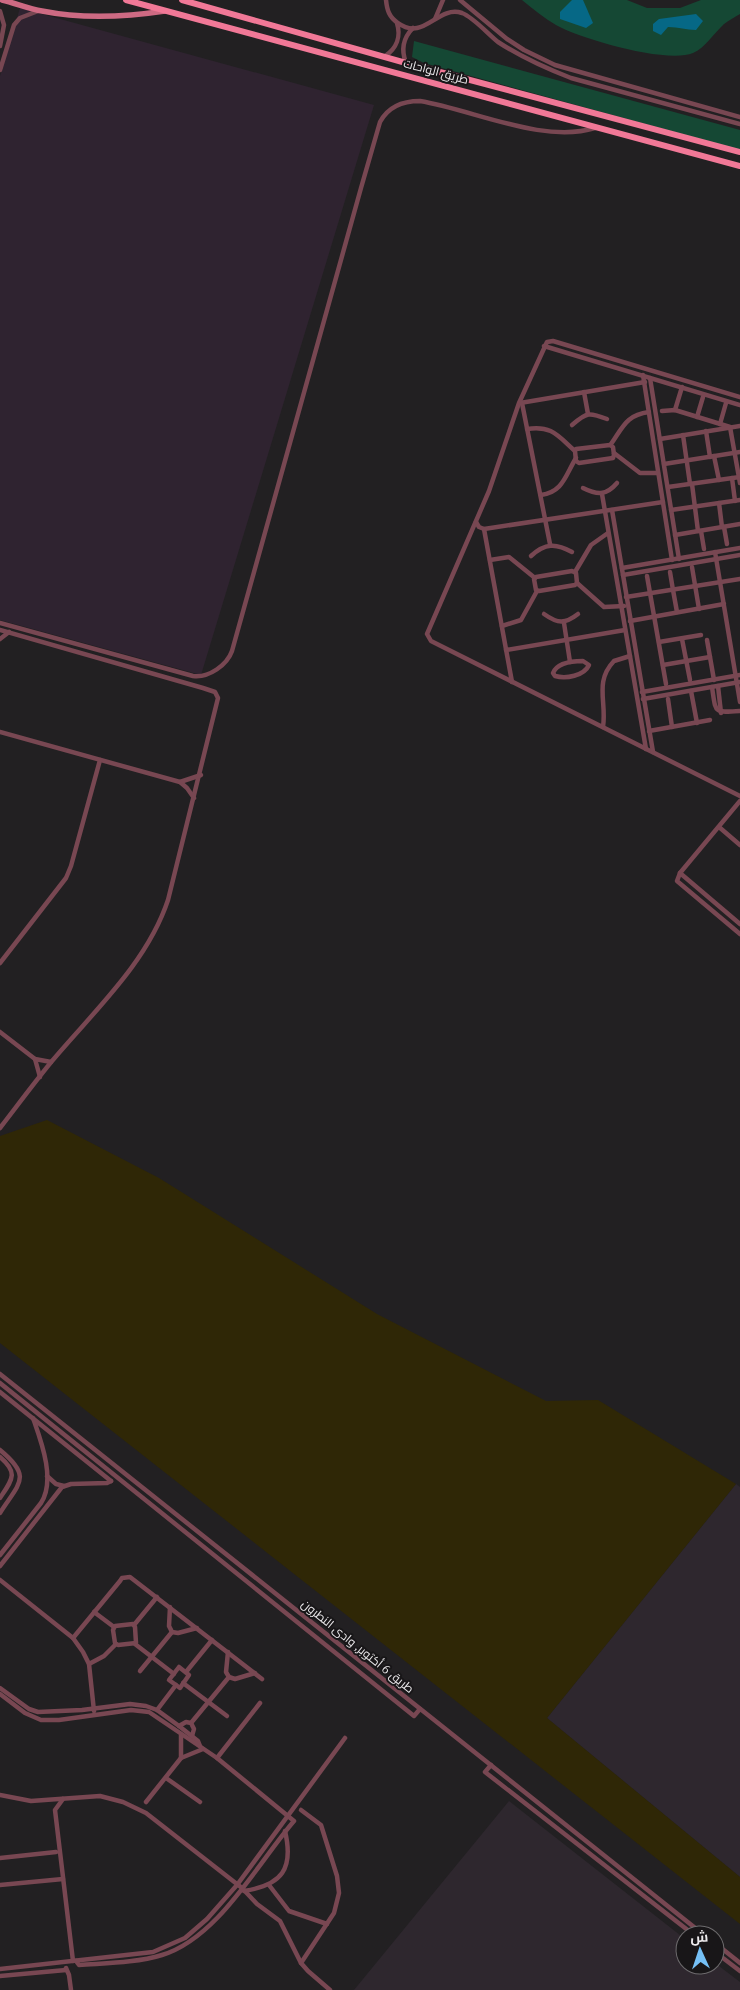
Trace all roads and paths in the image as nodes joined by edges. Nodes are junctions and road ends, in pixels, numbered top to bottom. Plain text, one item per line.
1 (2, 0) edge
2 (126, 0) edge
3 (182, 0) edge
4 (386, 0) edge
5 (443, 0) edge
6 (460, 0) edge
7 (0, 11) edge
8 (38, 11) junction
9 (166, 11) junction
10 (434, 20) junction
11 (397, 22) junction
12 (413, 28) junction
13 (0, 46) edge
14 (2, 53) edge
15 (385, 56) junction
16 (406, 63) junction
17 (0, 70) edge
18 (670, 98) junction
19 (668, 104) junction
20 (740, 117) edge
21 (740, 124) edge
22 (599, 127) junction
23 (740, 152) edge
24 (740, 166) edge
25 (544, 346) junction
26 (643, 375) junction
27 (650, 379) junction
28 (644, 382) junction
29 (682, 387) junction
30 (720, 391) junction
31 (584, 392) junction
32 (703, 397) dead end
33 (740, 397) edge
34 (718, 398) junction
35 (520, 403) junction
36 (726, 403) dead end
37 (740, 405) edge
38 (675, 410) junction
39 (662, 411) dead end
40 (649, 412) junction
41 (588, 414) junction
42 (697, 417) junction
43 (607, 419) dead end
44 (720, 424) junction
45 (572, 425) dead end
46 (740, 426) edge
47 (658, 428) junction
48 (730, 428) junction
49 (527, 429) junction
50 (651, 429) junction
51 (706, 431) junction
52 (683, 435) junction
53 (660, 439) junction
54 (611, 444) junction
55 (575, 451) junction
56 (614, 452) junction
57 (737, 452) edge
58 (712, 456) junction
59 (576, 458) junction
60 (686, 460) junction
61 (664, 464) junction
62 (658, 473) junction
63 (732, 478) junction
64 (740, 479) edge
65 (719, 480) junction
66 (617, 483) dead end
67 (691, 484) junction
68 (668, 487) junction
69 (583, 488) dead end
70 (602, 494) junction
71 (540, 495) junction
72 (738, 500) edge
73 (663, 502) junction
74 (718, 503) junction
75 (695, 506) junction
76 (612, 510) junction
77 (671, 510) junction
78 (604, 511) junction
79 (545, 520) junction
80 (476, 522) junction
81 (740, 524) edge
82 (723, 527) junction
83 (484, 529) junction
84 (700, 531) junction
85 (608, 533) junction
86 (675, 535) junction
87 (550, 544) junction
88 (727, 544) dead end
89 (740, 548) edge
90 (704, 549) dead end
91 (572, 552) dead end
92 (715, 552) junction
93 (740, 555) edge
94 (531, 556) dead end
95 (679, 558) junction
96 (716, 559) junction
97 (490, 560) junction
98 (672, 560) junction
99 (642, 565) junction
100 (692, 567) dead end
101 (622, 568) junction
102 (575, 572) junction
103 (670, 572) dead end
104 (645, 574) junction
105 (623, 575) junction
106 (535, 578) junction
107 (740, 579) edge
108 (577, 582) junction
109 (720, 582) junction
110 (696, 586) junction
111 (673, 590) junction
112 (537, 591) junction
113 (650, 594) junction
114 (626, 597) junction
115 (724, 604) junction
116 (628, 605) junction
117 (621, 606) junction
118 (699, 608) junction
119 (677, 612) junction
120 (544, 614) dead end
121 (578, 614) dead end
122 (654, 616) junction
123 (630, 621) junction
124 (0, 623) edge
125 (564, 623) junction
126 (502, 626) junction
127 (0, 630) edge
128 (625, 630) junction
129 (9, 632) junction
130 (701, 636) dead end
131 (682, 638) junction
132 (0, 639) edge
133 (567, 640) junction
134 (707, 640) dead end
135 (659, 642) junction
136 (506, 650) junction
137 (630, 656) junction
138 (710, 657) junction
139 (686, 661) junction
140 (570, 662) junction
141 (663, 664) junction
142 (640, 675) junction
143 (633, 676) junction
144 (738, 676) edge
145 (690, 680) dead end
146 (714, 680) junction
147 (512, 682) junction
148 (738, 683) edge
149 (666, 684) dead end
150 (715, 687) junction
151 (691, 691) junction
152 (642, 692) junction
153 (644, 699) junction
154 (668, 699) dead end
155 (740, 702) edge
156 (740, 711) edge
157 (710, 720) dead end
158 (697, 723) junction
159 (603, 727) junction
160 (672, 727) junction
161 (0, 732) edge
162 (649, 732) junction
163 (646, 749) junction
164 (652, 752) junction
165 (100, 760) junction
166 (201, 775) junction
167 (180, 782) junction
168 (740, 796) edge
169 (195, 798) junction
170 (740, 800) edge
171 (738, 808) edge
172 (719, 827) junction
173 (740, 845) edge
174 (680, 874) junction
175 (740, 924) edge
176 (740, 934) edge
177 (0, 963) edge
178 (0, 1032) edge
179 (35, 1059) junction
180 (51, 1062) junction
181 (40, 1077) junction
182 (0, 1128) edge
183 (0, 1374) edge
184 (0, 1384) edge
185 (0, 1392) edge
186 (33, 1418) junction
187 (0, 1450) edge
188 (0, 1457) edge
189 (47, 1475) junction
190 (64, 1486) junction
191 (0, 1498) edge
192 (41, 1502) junction
193 (46, 1507) junction
194 (34, 1512) junction
195 (0, 1513) edge
196 (39, 1516) junction
197 (20, 1529) junction
198 (26, 1533) junction
199 (15, 1536) junction
200 (21, 1540) junction
201 (0, 1556) edge
202 (0, 1566) edge
203 (0, 1580) edge
204 (157, 1597) junction
205 (170, 1607) junction
206 (94, 1612) junction
207 (134, 1625) junction
208 (114, 1627) junction
209 (197, 1628) junction
210 (172, 1632) junction
211 (73, 1638) junction
212 (212, 1640) junction
213 (116, 1644) junction
214 (135, 1644) junction
215 (228, 1652) junction
216 (151, 1656) junction
217 (89, 1664) junction
218 (140, 1670) dead end
219 (186, 1672) junction
220 (254, 1673) junction
221 (174, 1674) junction
222 (229, 1677) junction
223 (262, 1679) dead end
224 (183, 1683) junction
225 (176, 1685) junction
226 (0, 1688) edge
227 (0, 1694) edge
228 (209, 1702) junction
229 (260, 1703) dead end
230 (94, 1709) junction
231 (420, 1709) junction
232 (156, 1710) junction
233 (94, 1715) junction
234 (227, 1716) dead end
235 (191, 1723) junction
236 (179, 1726) junction
237 (181, 1735) junction
238 (192, 1736) junction
239 (346, 1738) dead end
240 (202, 1747) junction
241 (182, 1758) junction
242 (217, 1758) junction
243 (491, 1765) junction
244 (166, 1778) junction
245 (0, 1795) edge
246 (64, 1798) junction
247 (45, 1800) junction
248 (146, 1802) dead end
249 (200, 1802) dead end
250 (56, 1810) junction
251 (301, 1810) dead end
252 (288, 1817) junction
253 (285, 1831) junction
254 (56, 1852) dead end
255 (0, 1858) edge
256 (63, 1879) junction
257 (0, 1885) edge
258 (269, 1885) junction
259 (241, 1888) junction
260 (327, 1924) junction
261 (681, 1925) edge
262 (691, 1925) edge
263 (725, 1951) edge
264 (725, 1960) edge
265 (74, 1961) junction
266 (65, 1962) junction
267 (740, 1962) edge
268 (301, 1963) junction
269 (0, 1969) edge
270 (66, 1970) junction
271 (740, 1971) edge
272 (0, 1976) edge
273 (71, 1990) edge
274 (330, 1990) edge

1 - 8 main road
2 - 9 highway, طريق الواحات
3 - 15 highway, طريق الواحات
4 - 11 street
5 - 10 street
6 - 18 street
7 - 13 street
8 - 9 main road
8 - 14 street
9 - 22 highway, طريق الواحات
10 - 12 street
10 - 19 street
11 - 12 street
11 - 15 street
12 - 16 street
14 - 17 street
15 - 16 highway, طريق الواحات
16 - 23 highway, طريق الواحات
18 - 19 street
18 - 20 street
19 - 21 street
22 - 24 highway, طريق الواحات
22 - 124 street
25 - 26 street
25 - 30 street
25 - 35 street
26 - 27 street
26 - 28 street
27 - 28 street
27 - 29 street
27 - 47 street
28 - 31 street
28 - 40 street
29 - 34 street
29 - 38 street
30 - 33 street
30 - 34 street
31 - 35 street
31 - 41 street
32 - 42 street
34 - 37 street
35 - 49 street
35 - 80 street
36 - 44 street
38 - 39 street
38 - 42 street
40 - 50 street
40 - 54 street
41 - 43 street
41 - 45 street
42 - 44 street
44 - 48 street
46 - 48 street
47 - 50 street
47 - 53 street
48 - 51 street
48 - 57 street
49 - 55 street
49 - 71 street
50 - 62 street
51 - 52 street
51 - 58 street
52 - 53 street
52 - 60 street
53 - 61 street
54 - 55 street
54 - 56 street
55 - 59 street
56 - 59 street
56 - 62 street
57 - 58 street
57 - 64 street
58 - 60 street
58 - 65 street
59 - 71 street
60 - 61 street
60 - 67 street
61 - 68 street
62 - 73 street
63 - 64 street
63 - 65 street
63 - 72 street
65 - 67 street
66 - 70 street
67 - 68 street
67 - 75 street
68 - 77 street
69 - 70 street
70 - 78 street
71 - 79 street
72 - 74 street
73 - 76 street
73 - 98 street
74 - 75 street
74 - 82 street
75 - 77 street
75 - 84 street
76 - 78 street
76 - 101 street
77 - 86 street
78 - 79 street
78 - 85 street
79 - 83 street
79 - 87 street
80 - 83 street
80 - 147 street
81 - 82 street
82 - 84 street
82 - 88 street
83 - 97 street
84 - 86 street
84 - 90 street
85 - 102 street
85 - 117 street
86 - 95 street
87 - 91 street
87 - 94 street
89 - 92 street
92 - 95 street
92 - 96 street
93 - 96 street
95 - 98 street
96 - 104 street
96 - 109 street
97 - 106 street
97 - 126 street
98 - 99 street
99 - 101 street
99 - 104 street
100 - 110 street
101 - 105 street
102 - 106 street
102 - 108 street
103 - 111 street
104 - 105 street
104 - 113 street
105 - 114 street
106 - 112 street
107 - 109 street
108 - 112 street
108 - 117 street
109 - 110 street
109 - 115 street
110 - 111 street
110 - 118 street
111 - 113 street
111 - 119 street
112 - 126 street
113 - 114 street
113 - 122 street
114 - 116 street
115 - 118 street
115 - 144 street
116 - 117 street
116 - 123 street
117 - 128 street
118 - 119 street
119 - 122 street
120 - 125 street
121 - 125 street
122 - 123 street
122 - 135 street
123 - 142 street
125 - 133 street
126 - 136 street
127 - 129 street
128 - 133 street
128 - 137 street
129 - 132 street
129 - 166 street
130 - 131 street
131 - 135 street
131 - 139 street
133 - 136 street
133 - 140 street
134 - 138 street
135 - 141 street
136 - 147 street
137 - 143 street
137 - 159 street
138 - 139 street
138 - 146 street
139 - 141 street
139 - 145 street
140 - 140 street
141 - 149 street
142 - 143 street
142 - 152 street
143 - 163 street
144 - 146 street
144 - 148 street
146 - 152 street
147 - 159 street
148 - 150 street
148 - 155 street
150 - 151 street
150 - 156 street
151 - 153 street
151 - 158 street
152 - 153 street
153 - 162 street
154 - 160 street
157 - 158 street
158 - 160 street
159 - 163 street
160 - 162 street
161 - 165 street
162 - 164 street
163 - 164 street
164 - 168 street
165 - 167 street
165 - 177 street
166 - 167 street
166 - 169 street
167 - 169 street
169 - 180 street
170 - 171 street
171 - 172 street
172 - 173 street
172 - 174 street
174 - 175 street
174 - 176 street
178 - 179 street
179 - 180 street
179 - 181 street
180 - 181 street
181 - 182 street
183 - 231 street, طريق 6 أكتوبر, وادى النطرون
184 - 231 street, طريق 6 أكتوبر, وادى النطرون
185 - 186 street
186 - 189 street
186 - 190 street
187 - 195 street
188 - 191 street
189 - 190 street
189 - 192 street
190 - 193 street
192 - 193 street
192 - 194 street
193 - 196 street
194 - 196 street
194 - 197 street
196 - 198 street
197 - 198 street
197 - 199 street
198 - 200 street
199 - 200 street
199 - 201 street
200 - 202 street
203 - 211 street
204 - 205 street
204 - 206 street
204 - 207 street
205 - 209 street
205 - 210 street
206 - 208 street
206 - 211 street
207 - 208 street
207 - 214 street
208 - 213 street
209 - 210 street
209 - 212 street
210 - 216 street
211 - 217 street
212 - 215 street
212 - 219 street
213 - 214 street
213 - 217 street
214 - 216 street
215 - 220 street
215 - 222 street
216 - 218 street
216 - 221 street
217 - 230 street
219 - 221 street
219 - 224 street
220 - 222 street
220 - 223 street
221 - 225 street
222 - 228 street
224 - 225 street
224 - 228 street
225 - 232 street
226 - 230 street
227 - 233 street
228 - 234 street
228 - 235 street
229 - 242 street
230 - 232 street
230 - 233 street
231 - 243 street, طريق 6 أكتوبر, وادى النطرون
232 - 236 street
233 - 237 street
235 - 236 street
235 - 238 street
236 - 238 street
237 - 240 street
237 - 241 street
238 - 240 street
239 - 252 street
240 - 241 street
240 - 242 street
241 - 244 street
242 - 252 street
243 - 261 street
243 - 262 street, طريق 6 أكتوبر, وادى النطرون
244 - 248 street
244 - 249 street
245 - 247 street
246 - 247 street
246 - 250 street
246 - 259 street
247 - 250 street
250 - 256 street
251 - 260 street
252 - 253 street
252 - 259 street
253 - 258 street
253 - 259 street
254 - 255 street
256 - 257 street
256 - 265 street
258 - 259 street
258 - 260 street
259 - 265 street
259 - 268 street
260 - 268 street
263 - 267 street
264 - 271 street
265 - 266 street
266 - 269 street
266 - 270 street
268 - 274 street
270 - 272 street
270 - 273 street

